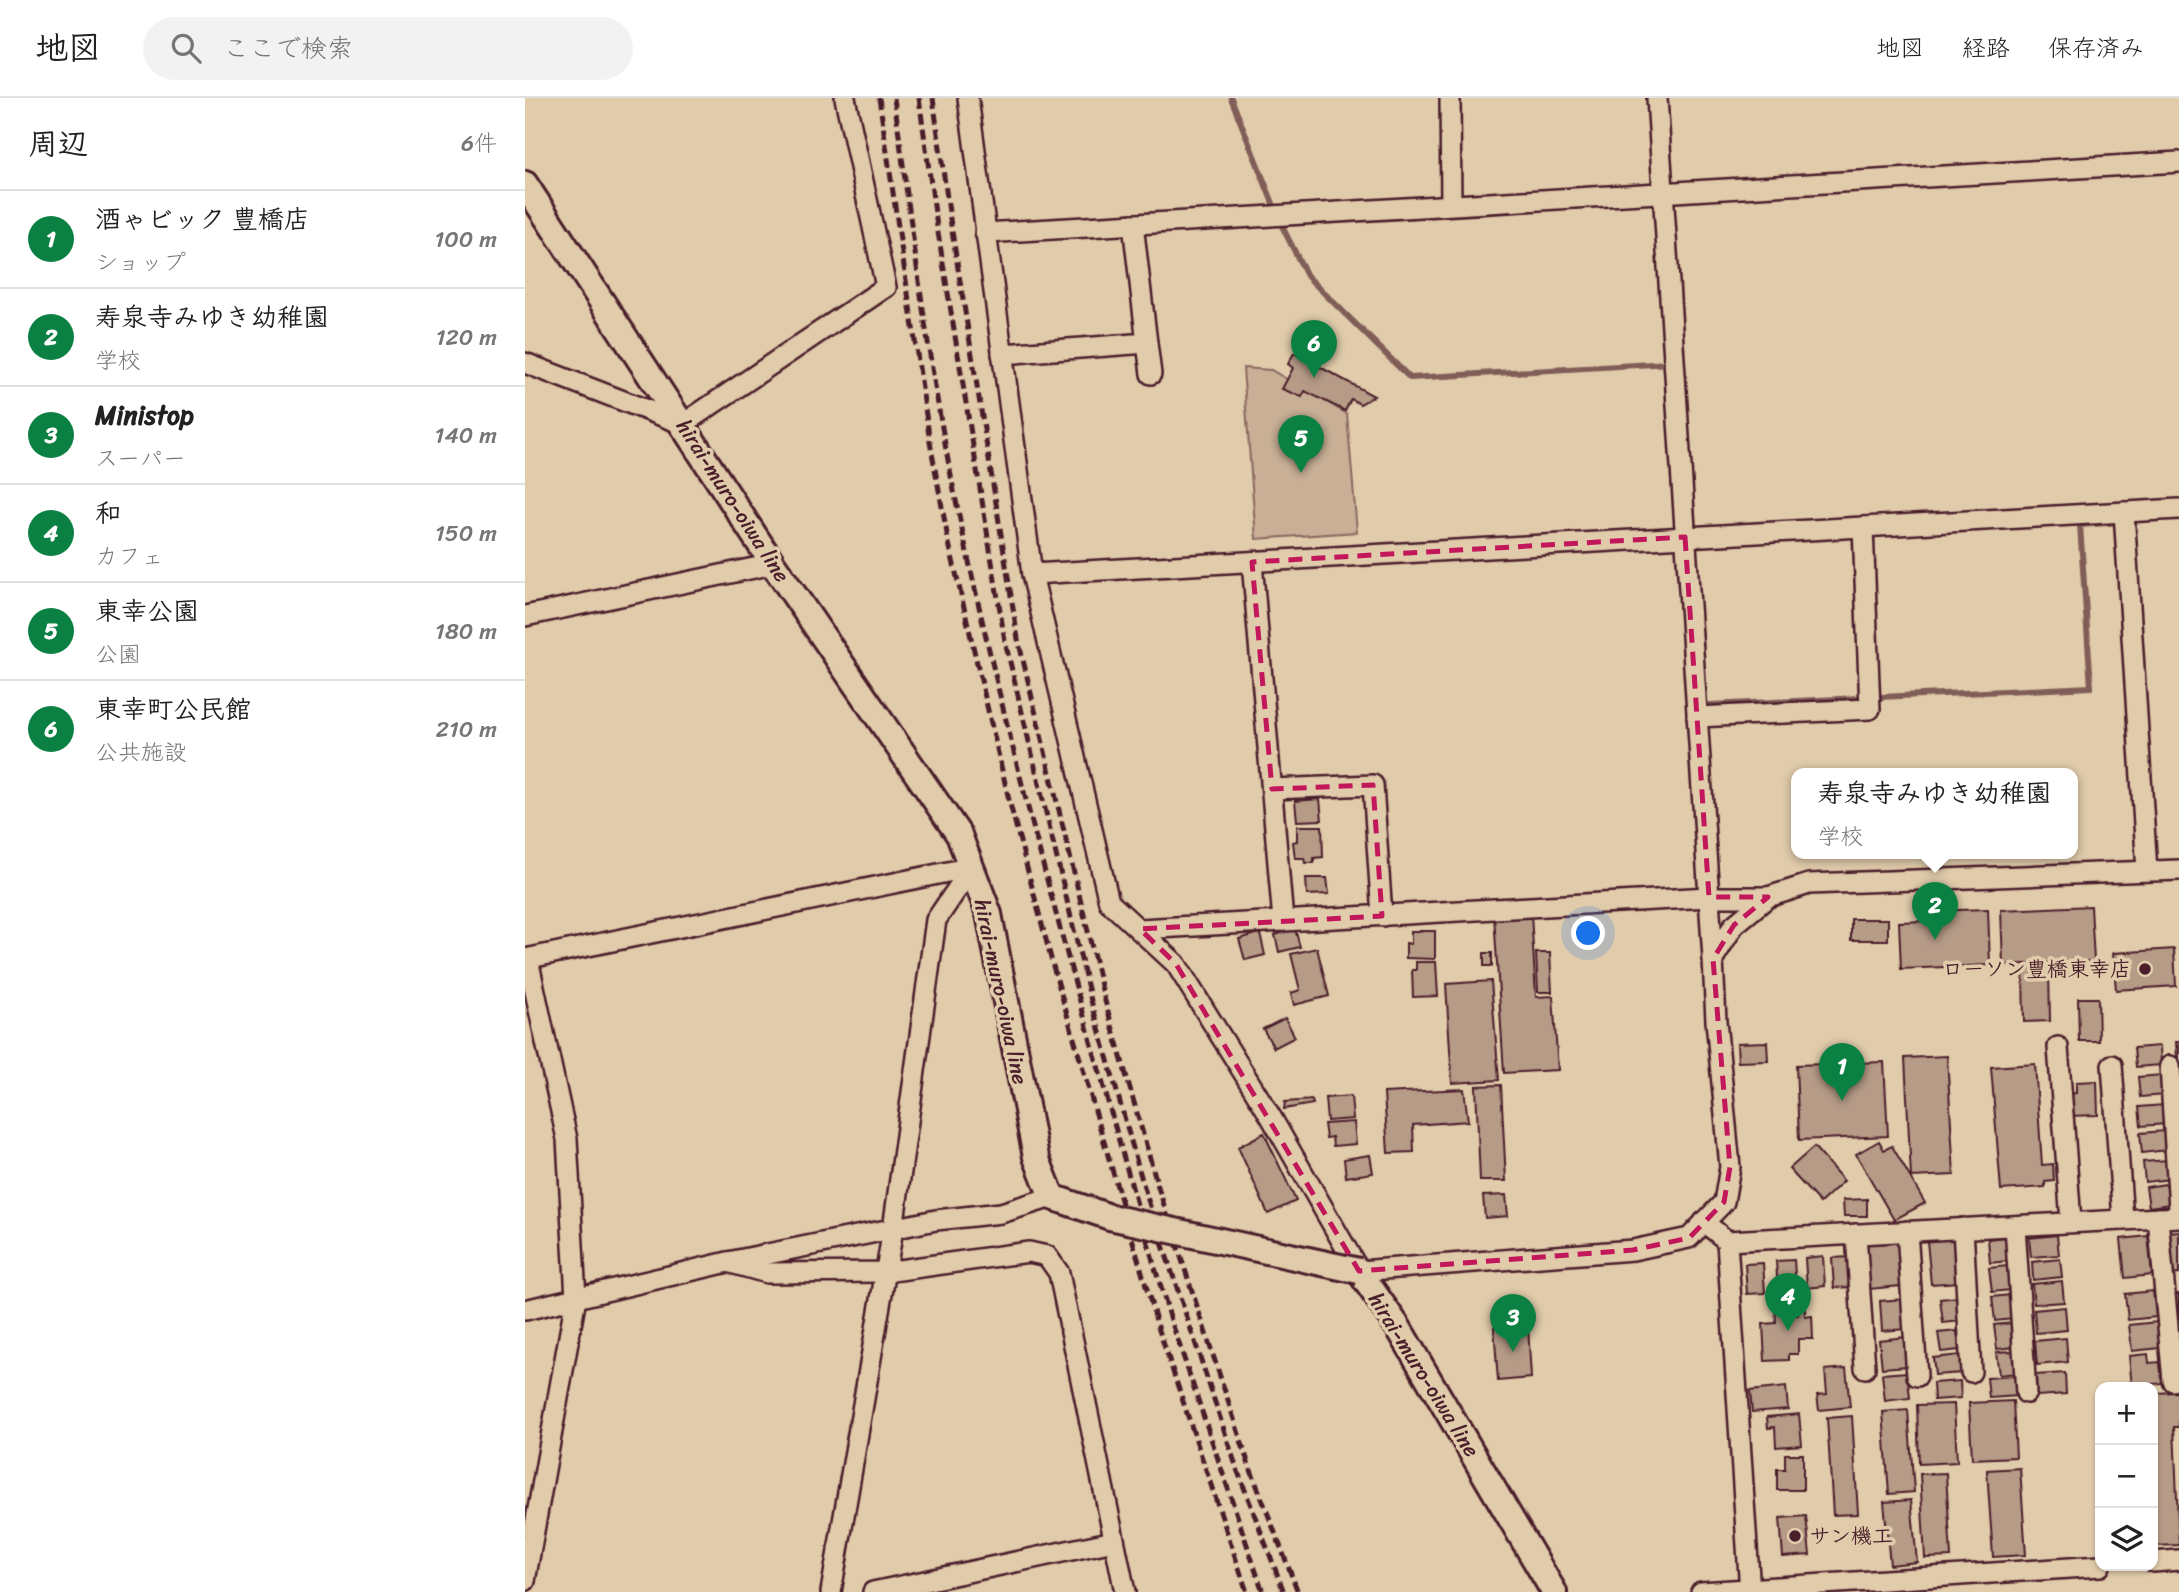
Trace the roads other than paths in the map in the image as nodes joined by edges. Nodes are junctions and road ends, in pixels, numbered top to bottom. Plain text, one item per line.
1 (845, 98) edge
2 (968, 98) edge
3 (1450, 98) edge
4 (1657, 98) edge
5 (2179, 162) edge
6 (525, 184) edge
7 (1663, 192) junction
8 (1451, 204) junction
9 (1133, 224) junction
10 (985, 233) junction
11 (1147, 343) junction
12 (1002, 354) junction
13 (525, 363) edge
14 (1151, 374) dead end
15 (683, 424) junction
16 (2179, 509) edge
17 (2124, 512) junction
18 (1863, 527) junction
19 (1685, 537) junction
20 (1252, 562) junction
21 (773, 564) junction
22 (1032, 574) junction
23 (525, 616) edge
24 (1697, 717) junction
25 (1272, 789) junction
26 (972, 867) junction
27 (2179, 870) edge
28 (2147, 871) junction
29 (1709, 897) junction
30 (1768, 897) junction
31 (1382, 916) junction
32 (1283, 921) junction
33 (1140, 929) junction
34 (527, 959) edge
35 (1713, 959) junction
36 (2058, 1046) dead end
37 (2112, 1065) dead end
38 (2170, 1066) dead end
39 (1052, 1197) junction
40 (2179, 1209) edge
41 (2179, 1217) edge
42 (2158, 1218) junction
43 (2123, 1220) junction
44 (1704, 1222) junction
45 (2071, 1222) junction
46 (2015, 1226) junction
47 (1963, 1228) junction
48 (893, 1229) junction
49 (1907, 1231) junction
50 (1856, 1234) junction
51 (1727, 1241) junction
52 (728, 1262) junction
53 (1359, 1271) junction
54 (885, 1272) junction
55 (576, 1298) junction
56 (525, 1310) edge
57 (1865, 1368) dead end
58 (1971, 1372) dead end
59 (1917, 1376) dead end
60 (2173, 1381) dead end
61 (2026, 1393) dead end
62 (1114, 1541) junction
63 (2179, 1560) edge
64 (2158, 1562) edge
65 (2095, 1567) edge
66 (525, 1581) edge
67 (1923, 1585) edge
68 (1750, 1590) edge
69 (831, 1592) edge
70 (873, 1592) edge
71 (1125, 1592) edge
72 (1554, 1592) edge
73 (1701, 1592) edge

1 - 15 street
2 - 10 street
3 - 8 street
4 - 7 street
5 - 7 street
6 - 15 main road, hirai-muro-oiwa line
7 - 8 street
7 - 19 street
8 - 9 street
9 - 10 street
9 - 11 street
10 - 12 street
11 - 12 street
11 - 14 street
12 - 22 street
13 - 15 street
15 - 21 main road, hirai-muro-oiwa line
16 - 17 street
17 - 18 street
17 - 28 street
18 - 19 street
18 - 24 street
19 - 20 street
19 - 24 street
20 - 22 street
20 - 25 street
21 - 23 street
21 - 26 main road, hirai-muro-oiwa line
22 - 33 street
24 - 29 street
25 - 31 street
25 - 32 street
26 - 34 street
26 - 39 main road, hirai-muro-oiwa line
26 - 48 street
27 - 28 street
28 - 30 street
29 - 30 street
29 - 31 street
29 - 35 street
30 - 35 street
31 - 32 street
32 - 33 street
33 - 53 street
34 - 55 street
35 - 44 street
36 - 45 street
37 - 43 street
38 - 40 street
39 - 48 street
39 - 53 main road, hirai-muro-oiwa line, bridge
41 - 42 street
42 - 43 street
42 - 60 street
43 - 45 street
44 - 51 street
44 - 53 street
45 - 46 street
46 - 47 street
46 - 61 street
47 - 49 street
47 - 58 street
48 - 52 street
48 - 54 street
49 - 50 street
49 - 59 street
50 - 51 street
50 - 57 street
51 - 68 street
52 - 54 street
52 - 55 street
53 - 72 main road, hirai-muro-oiwa line
54 - 62 street
54 - 69 street
55 - 56 street
55 - 66 street
62 - 70 street
62 - 71 street
63 - 64 street
65 - 67 street
67 - 68 street
68 - 73 street

